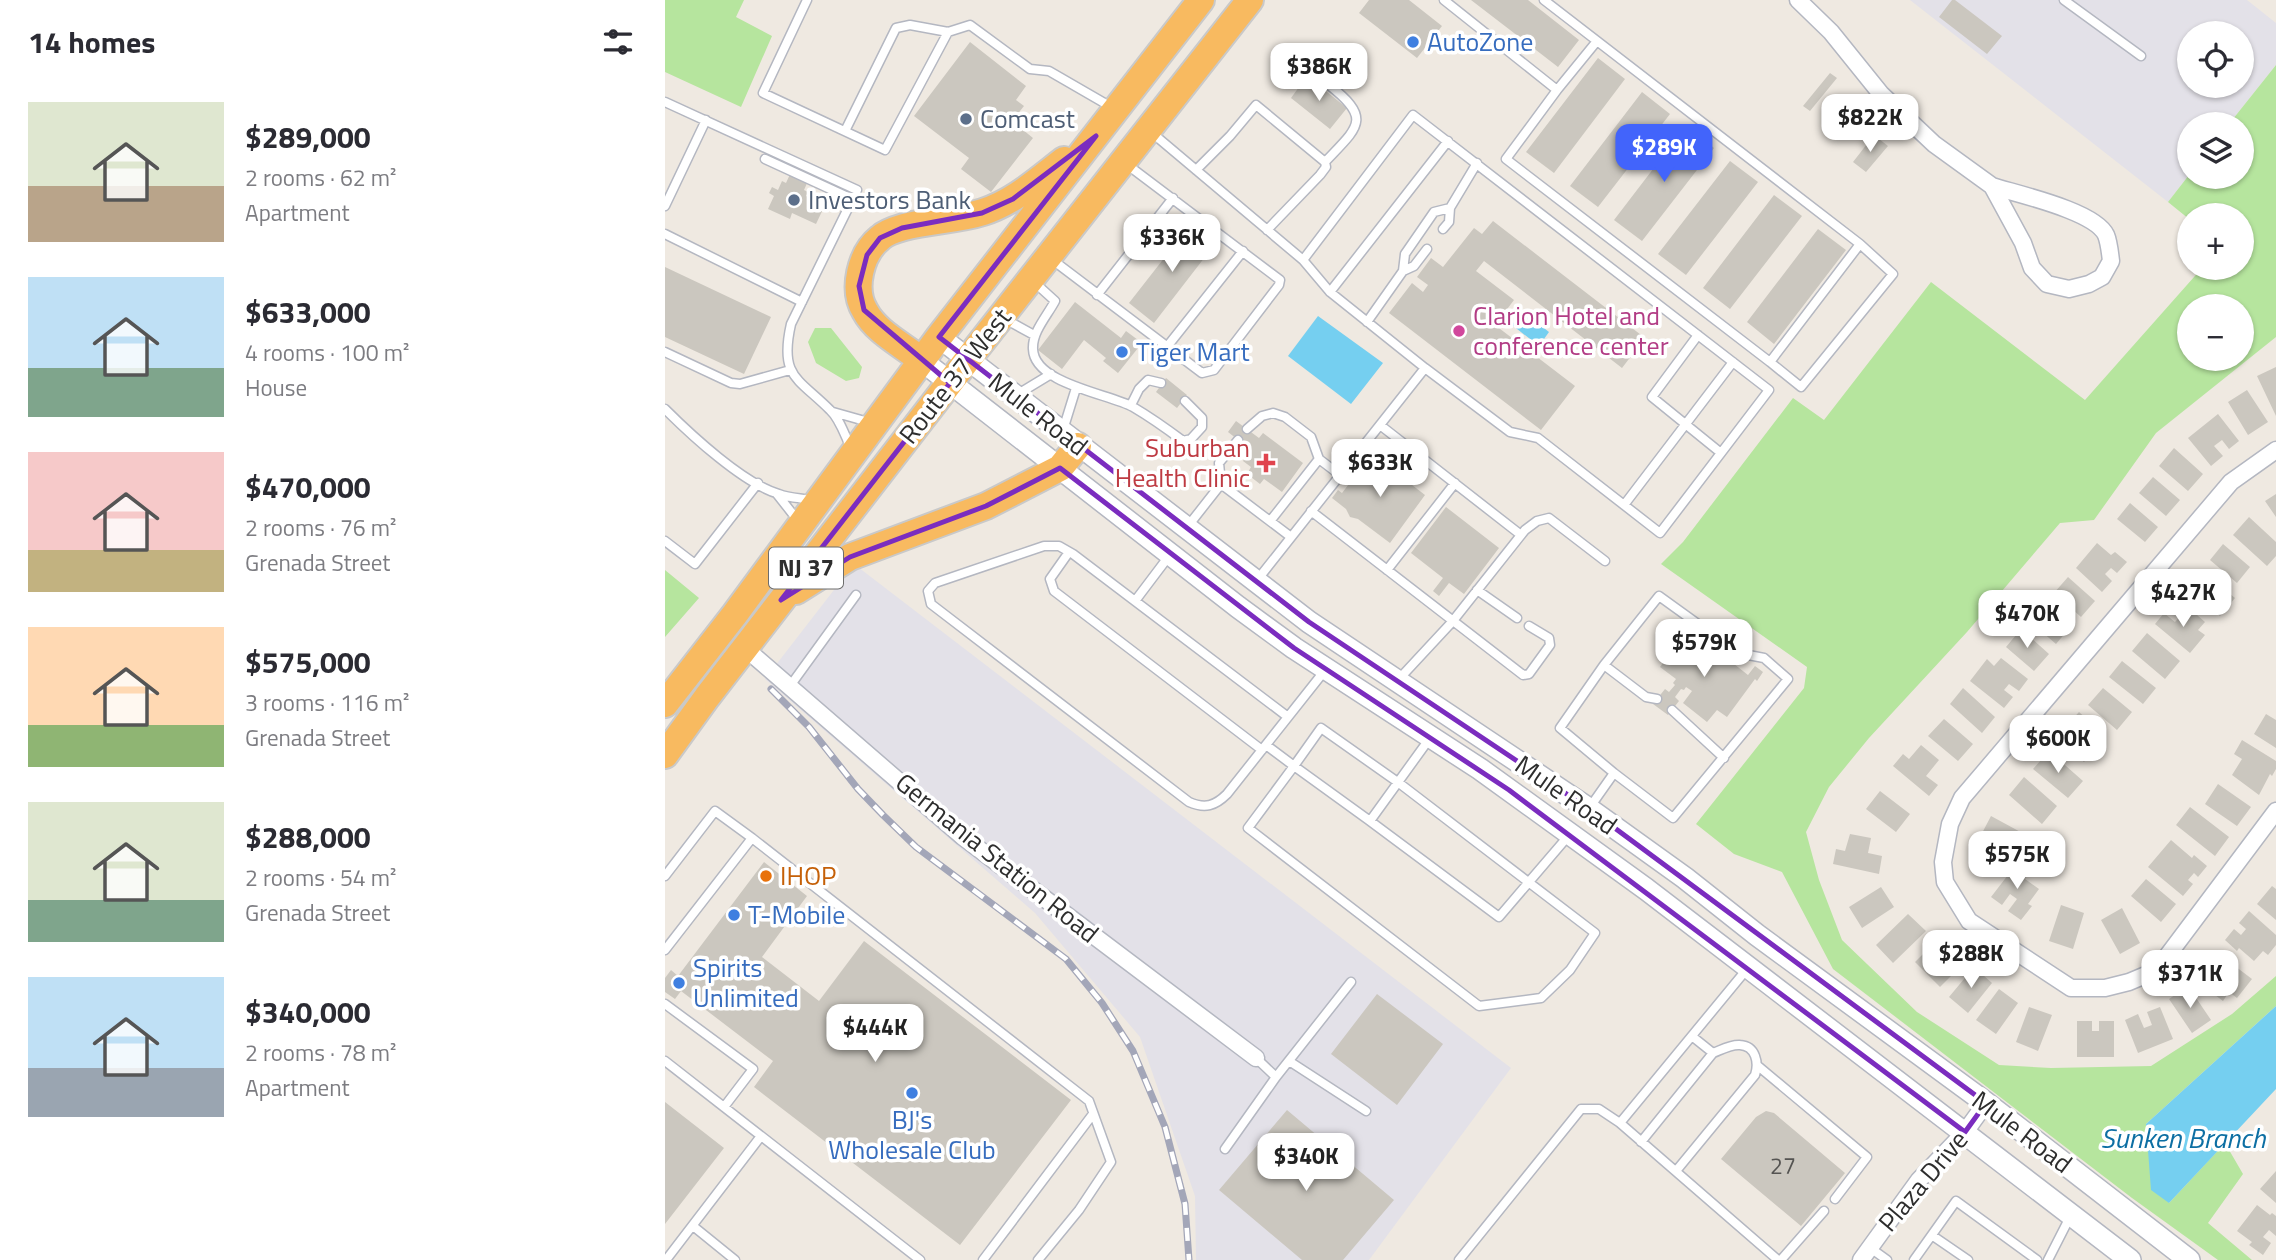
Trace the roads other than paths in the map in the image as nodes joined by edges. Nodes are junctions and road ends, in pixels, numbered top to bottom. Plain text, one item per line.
1 (807, 0) edge
2 (1201, 0) edge
3 (1250, 0) edge
4 (1444, 0) edge
5 (1544, 0) edge
6 (1798, 0) edge
7 (2064, 0) edge
8 (948, 32) junction
9 (1597, 41) junction
10 (2141, 56) dead end
11 (1291, 63) dead end
12 (1557, 90) junction
13 (665, 102) edge
14 (1115, 109) junction
15 (706, 120) junction
16 (1148, 130) junction
17 (845, 131) junction
18 (1096, 135) junction
19 (1448, 141) junction
20 (765, 159) dead end
21 (1123, 162) junction
22 (1325, 162) junction
23 (1476, 163) junction
24 (1196, 170) junction
25 (1992, 186) junction
26 (1173, 198) junction
27 (852, 200) junction
28 (665, 206) edge
29 (1450, 208) junction
30 (1443, 229) dead end
31 (1267, 230) junction
32 (665, 234) edge
33 (1860, 244) junction
34 (1427, 249) dead end
35 (1243, 251) junction
36 (1048, 256) junction
37 (1303, 260) junction
38 (1403, 271) junction
39 (1030, 279) junction
40 (1330, 292) junction
41 (1097, 295) junction
42 (802, 302) junction
43 (1001, 317) junction
44 (1367, 321) junction
45 (1034, 335) junction
46 (1698, 335) junction
47 (939, 337) junction
48 (1166, 348) junction
49 (665, 352) edge
50 (968, 359) junction
51 (921, 360) junction
52 (1733, 362) junction
53 (1770, 362) junction
54 (1425, 368) junction
55 (790, 370) junction
56 (1051, 374) junction
57 (950, 383) junction
58 (1161, 383) dead end
59 (1076, 388) junction
60 (1015, 396) junction
61 (1185, 401) dead end
62 (1131, 405) junction
63 (665, 409) edge
64 (833, 412) junction
65 (874, 424) junction
66 (1380, 425) junction
67 (1686, 425) junction
68 (1247, 429) dead end
69 (1070, 440) junction
70 (1238, 440) dead end
71 (2276, 450) edge
72 (853, 453) junction
73 (1721, 453) junction
74 (1319, 458) junction
75 (1060, 468) junction
76 (1340, 475) junction
77 (758, 483) junction
78 (1455, 483) junction
79 (1221, 484) junction
80 (777, 494) junction
81 (818, 501) junction
82 (1624, 505) junction
83 (1311, 511) junction
84 (1271, 520) junction
85 (801, 525) junction
86 (1186, 528) junction
87 (1521, 535) junction
88 (1291, 537) junction
89 (665, 541) edge
90 (1069, 552) junction
91 (1170, 556) junction
92 (1605, 561) dead end
93 (1387, 570) junction
94 (1256, 581) junction
95 (1477, 590) junction
96 (856, 595) dead end
97 (781, 600) junction
98 (1135, 601) junction
99 (1238, 607) junction
100 (1517, 618) dead end
101 (1453, 622) junction
102 (1529, 626) dead end
103 (1343, 645) junction
104 (745, 648) junction
105 (1605, 664) junction
106 (1326, 669) junction
107 (1397, 681) junction
108 (790, 686) junction
109 (1657, 699) dead end
110 (665, 704) edge
111 (1672, 710) dead end
112 (1288, 717) junction
113 (1430, 738) junction
114 (1264, 748) junction
115 (665, 755) edge
116 (1724, 758) junction
117 (1294, 766) junction
118 (1613, 773) junction
119 (1399, 783) junction
120 (1589, 809) junction
121 (2276, 811) edge
122 (1370, 821) junction
123 (1570, 834) junction
124 (752, 838) junction
125 (665, 876) edge
126 (1529, 884) junction
127 (665, 950) edge
128 (1748, 967) junction
129 (1351, 982) dead end
130 (665, 1004) edge
131 (1693, 1037) junction
132 (1713, 1054) junction
133 (1256, 1058) joint
134 (665, 1061) edge
135 (1289, 1061) junction
136 (1758, 1066) junction
137 (1276, 1077) junction
138 (1986, 1103) junction
139 (723, 1107) junction
140 (1366, 1111) dead end
141 (1093, 1114) junction
142 (1620, 1123) junction
143 (1965, 1132) junction
144 (761, 1136) junction
145 (1641, 1142) junction
146 (1226, 1149) dead end
147 (1676, 1171) junction
148 (1835, 1199) dead end
149 (1824, 1211) dead end
150 (2071, 1215) junction
151 (693, 1226) junction
152 (1933, 1236) junction
153 (1865, 1254) edge
154 (671, 1258) edge
155 (735, 1260) edge
156 (920, 1260) edge
157 (983, 1260) edge
158 (1038, 1260) edge
159 (1459, 1260) edge
160 (1779, 1260) edge
161 (1887, 1260) edge
162 (1914, 1260) edge
163 (1968, 1260) edge
164 (2037, 1260) edge
165 (2048, 1260) edge
166 (2130, 1260) edge
167 (2189, 1260) edge

1 - 17 lane
2 - 14 highway, Route 37 West / NJ 37
3 - 16 highway, Route 37 West / NJ 37
4 - 12 lane
5 - 9 lane
6 - 25 street
7 - 10 lane
8 - 14 lane
8 - 17 lane
8 - 17 lane
9 - 12 lane
9 - 33 lane
11 - 22 lane
12 - 53 lane
13 - 15 lane
14 - 18 highway, Route 37 West / NJ 37
15 - 27 lane
15 - 28 lane
16 - 21 highway, Route 37 West / NJ 37
16 - 24 lane
18 - 47 highway, Route 37 West / NJ 37
18 - 51 highway
19 - 23 lane
19 - 37 lane
19 - 40 lane
20 - 27 lane
21 - 26 lane
21 - 36 highway, Route 37 West / NJ 37
22 - 24 lane
22 - 31 lane
23 - 29 lane
23 - 46 lane
24 - 31 lane
25 - 25 street
26 - 35 lane
26 - 41 lane
27 - 42 lane
29 - 30 lane
29 - 38 lane
31 - 37 lane
32 - 42 lane
33 - 53 lane
33 - 53 lane
34 - 38 lane
35 - 48 lane
35 - 48 lane
36 - 39 highway, Route 37 West / NJ 37
36 - 41 lane
37 - 40 lane
38 - 44 lane
39 - 43 highway, Route 37 West / NJ 37
39 - 45 lane
40 - 44 lane
41 - 48 lane
42 - 55 lane
43 - 45 lane
43 - 50 highway, Route 37 West / NJ 37
44 - 54 lane
45 - 56 lane
46 - 52 lane
46 - 67 lane
47 - 50 main road, Mule Road
47 - 51 highway, Route 37 West / NJ 37
49 - 55 lane
50 - 57 highway, Route 37 West / NJ 37
50 - 60 main road, Mule Road
51 - 57 main road, Mule Road
51 - 65 highway, Route 37 West / NJ 37
52 - 67 lane
52 - 73 lane
54 - 66 lane
54 - 82 lane
55 - 64 lane
56 - 59 lane
56 - 60 lane
57 - 75 main road, Mule Road
57 - 97 highway, Route 37 West / NJ 37
58 - 62 lane
59 - 62 lane
59 - 69 lane
60 - 69 main road, Mule Road
61 - 62 lane
63 - 77 lane
64 - 65 lane
64 - 72 lane
65 - 72 highway, Route 37 West / NJ 37
66 - 76 lane
66 - 78 lane
67 - 73 lane
67 - 82 lane
68 - 74 lane
69 - 75 highway
69 - 86 main road, Mule Road
70 - 79 lane
71 - 121 street
72 - 81 highway, Route 37 West / NJ 37
73 - 82 lane
74 - 76 lane
74 - 84 lane
75 - 91 main road, Mule Road
75 - 97 highway
76 - 83 lane
77 - 80 lane
77 - 89 lane
78 - 87 lane
78 - 93 lane
79 - 84 lane
79 - 86 lane
80 - 81 lane
80 - 85 lane
81 - 85 highway, Route 37 West / NJ 37
83 - 88 lane
83 - 93 lane
84 - 88 lane
85 - 110 highway, Route 37 West / NJ 37
86 - 94 main road, Mule Road
87 - 92 lane
87 - 95 lane
88 - 94 lane
90 - 98 lane
90 - 114 lane
90 - 114 lane
91 - 98 lane
91 - 99 main road, Mule Road
93 - 101 lane
94 - 99 main road
94 - 103 main road, Mule Road
95 - 100 lane
95 - 101 lane
96 - 108 lane
97 - 104 highway, Route 37 West / NJ 37
98 - 112 lane
99 - 106 main road, Mule Road
101 - 102 lane
101 - 107 lane
103 - 106 main road
103 - 107 main road, Mule Road
104 - 108 street, Germania Station Road
104 - 115 highway, Route 37 West / NJ 37
105 - 109 lane
105 - 116 lane
105 - 118 lane
106 - 112 lane
106 - 113 main road, Mule Road
107 - 120 main road, Mule Road
108 - 133 street, Germania Station Road
111 - 116 lane
112 - 114 lane
113 - 119 lane
113 - 123 main road, Mule Road
114 - 117 lane
116 - 118 lane
117 - 119 lane
117 - 122 lane
117 - 126 lane
118 - 120 lane
119 - 122 lane
119 - 126 lane
120 - 123 main road
120 - 138 main road, Mule Road
122 - 126 lane
123 - 126 lane
123 - 128 main road, Mule Road
124 - 125 lane
124 - 127 lane
124 - 141 lane
128 - 131 lane
128 - 143 main road, Mule Road
129 - 135 lane
130 - 139 lane
131 - 132 lane
131 - 142 lane
132 - 136 lane
132 - 145 lane
133 - 137 lane
134 - 139 lane
135 - 137 lane
135 - 140 lane
136 - 147 lane
136 - 148 lane
137 - 146 lane
138 - 143 street, Plaza Drive
138 - 167 main road, Mule Road
139 - 144 lane
141 - 157 lane
141 - 158 lane
142 - 145 lane
142 - 159 lane
143 - 150 main road, Mule Road
143 - 153 street, Plaza Drive
144 - 151 lane
144 - 156 lane
145 - 147 lane
147 - 160 lane
149 - 160 lane
150 - 165 lane
150 - 166 main road, Mule Road
151 - 154 lane
151 - 155 lane
152 - 162 lane
152 - 163 lane
152 - 164 lane
153 - 161 lane

